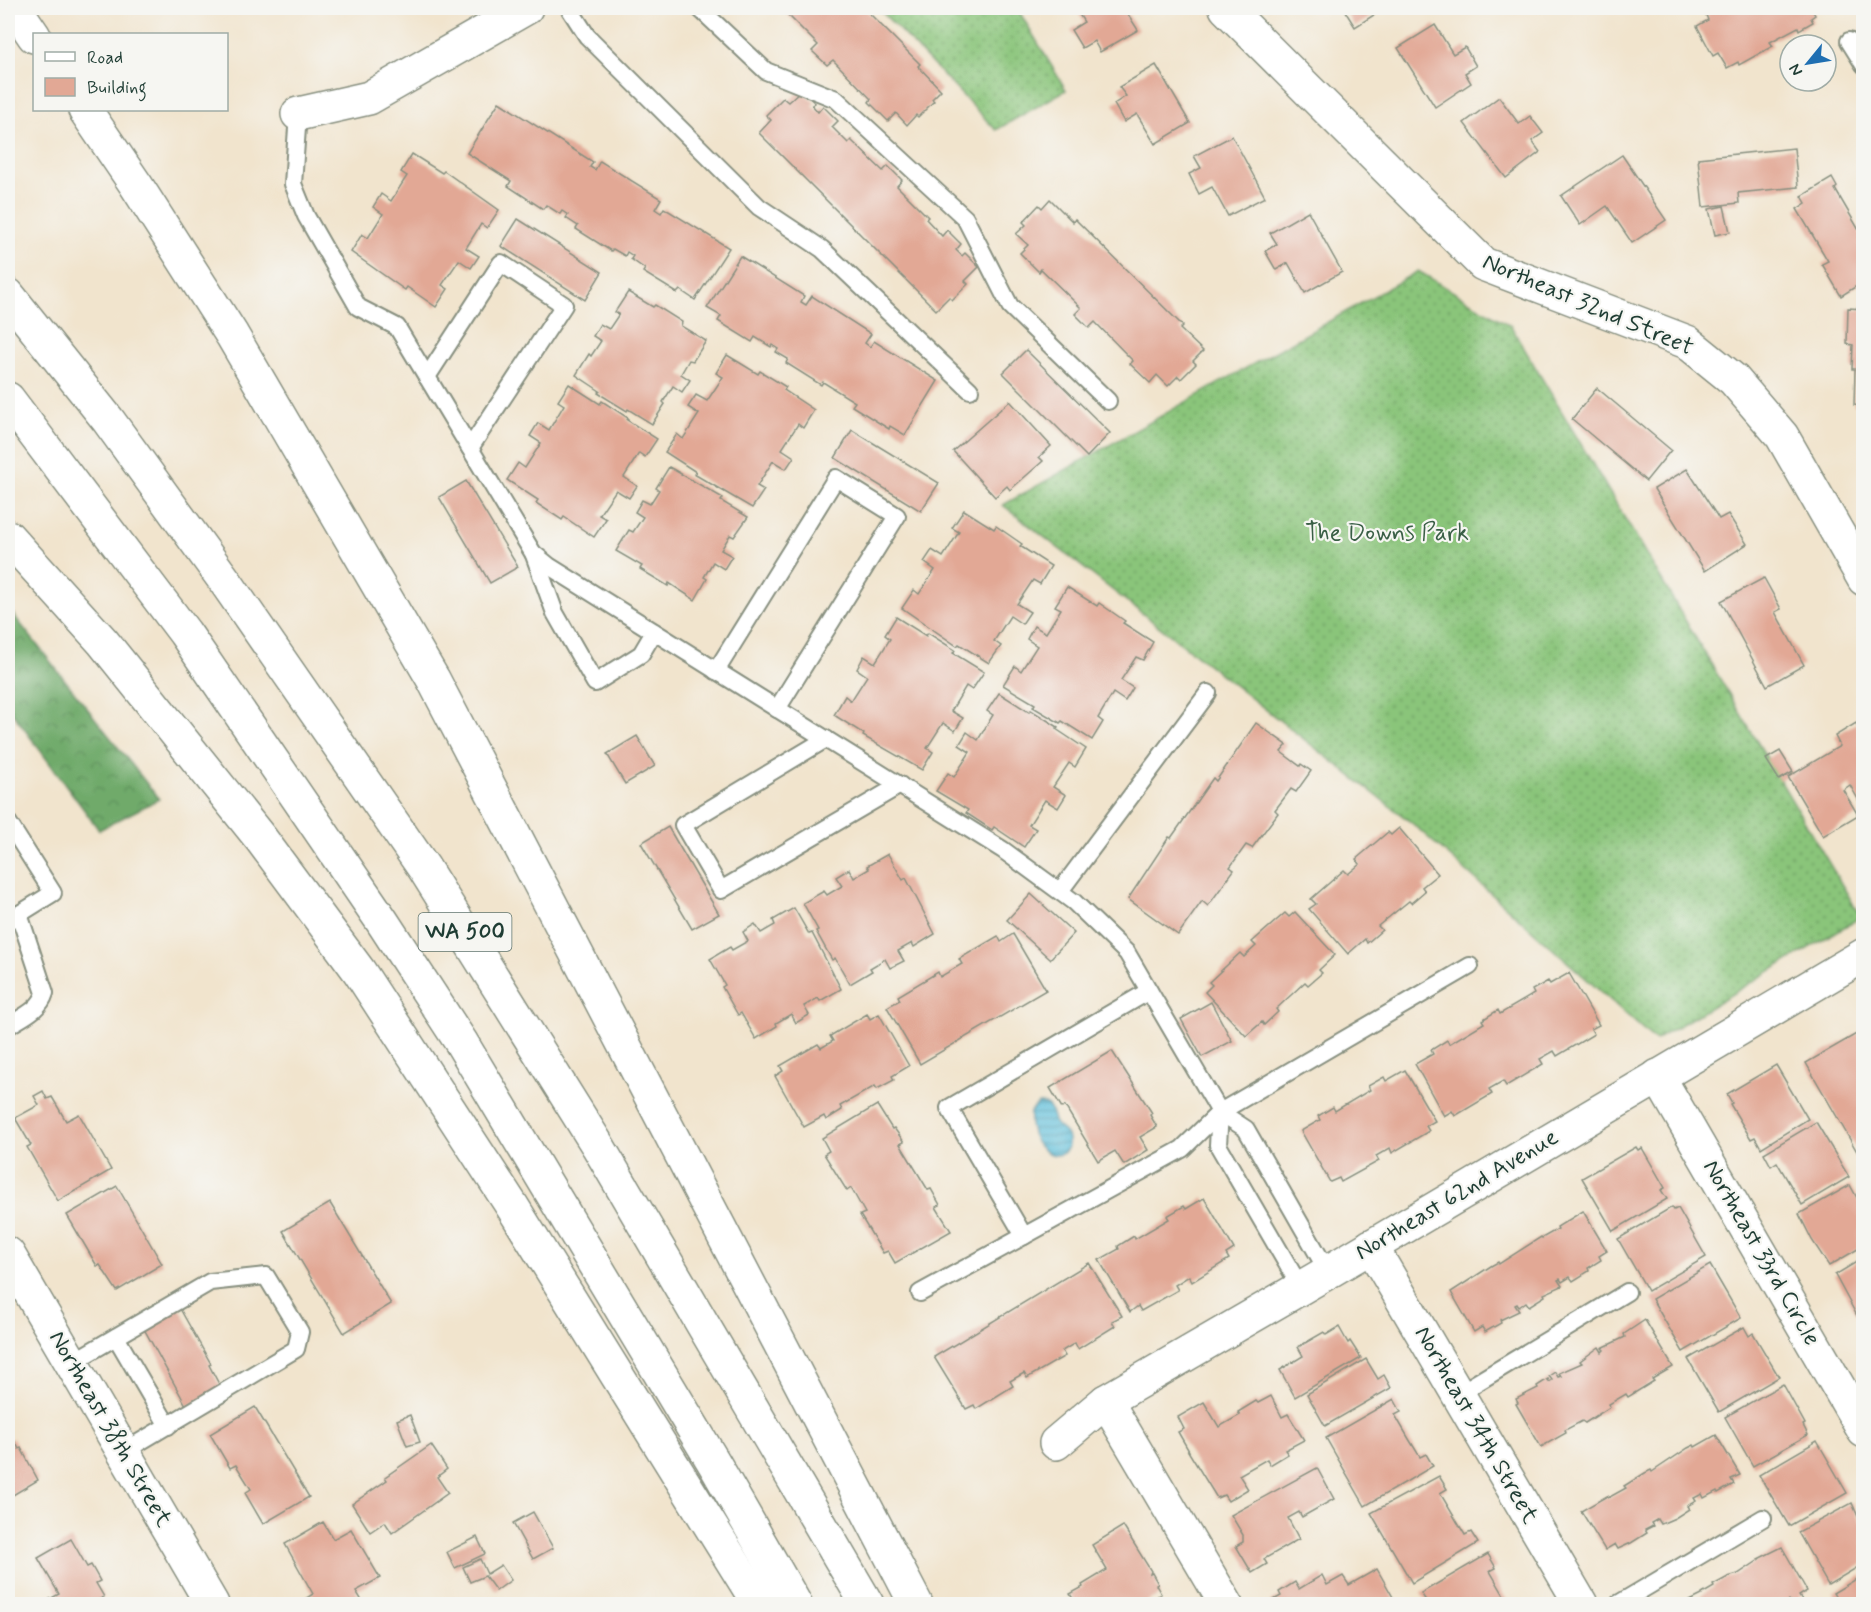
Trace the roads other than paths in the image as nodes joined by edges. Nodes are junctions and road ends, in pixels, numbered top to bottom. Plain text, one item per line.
1 (15, 8) edge
2 (526, 8) edge
3 (569, 8) edge
4 (700, 8) edge
5 (1226, 8) edge
6 (33, 35) edge
7 (1849, 40) dead end
8 (1863, 66) edge
9 (86, 111) edge
10 (298, 114) joint
11 (8, 295) edge
12 (427, 377) junction
13 (970, 390) dead end
14 (8, 399) edge
15 (1108, 401) dead end
16 (470, 448) junction
17 (8, 537) edge
18 (534, 553) junction
19 (1863, 579) edge
20 (654, 632) junction
21 (717, 671) junction
22 (1208, 693) dead end
23 (777, 709) junction
24 (826, 739) junction
25 (900, 785) junction
26 (8, 822) edge
27 (1060, 891) junction
28 (13, 918) edge
29 (1863, 955) edge
30 (1470, 966) dead end
31 (1149, 991) junction
32 (8, 1026) edge
33 (1658, 1076) junction
34 (1221, 1112) junction
35 (1024, 1236) junction
36 (1371, 1245) junction
37 (8, 1254) edge
38 (1314, 1280) junction
39 (1627, 1292) dead end
40 (920, 1293) dead end
41 (116, 1336) junction
42 (71, 1363) junction
43 (1458, 1394) junction
44 (1106, 1401) junction
45 (168, 1426) junction
46 (1863, 1431) edge
47 (1056, 1443) dead end
48 (123, 1452) junction
49 (1763, 1518) dead end
50 (212, 1605) edge
51 (759, 1605) edge
52 (795, 1605) edge
53 (867, 1605) edge
54 (916, 1605) edge
55 (1226, 1605) edge
56 (1581, 1605) edge
57 (1618, 1605) edge

1 - 6 main road
2 - 10 main road
3 - 13 lane
4 - 15 lane
5 - 19 main road, Northeast 32nd Street
7 - 8 lane
9 - 54 main road
10 - 12 lane
11 - 53 main road, WA 500
12 - 16 lane
12 - 16 lane
14 - 52 main road, WA 500
16 - 18 lane
17 - 51 main road
18 - 20 lane
18 - 20 lane
20 - 21 lane
21 - 23 lane
21 - 23 lane
22 - 27 lane
23 - 24 lane
24 - 25 lane
24 - 25 lane
25 - 27 lane
26 - 28 lane
27 - 31 lane
28 - 32 lane
29 - 33 main road, Northeast 62nd Avenue
30 - 34 lane
31 - 34 lane
31 - 35 lane
33 - 36 main road, Northeast 62nd Avenue
33 - 46 main road, Northeast 33rd Circle
34 - 35 lane
34 - 38 lane
34 - 38 lane
35 - 40 lane
36 - 38 main road, Northeast 62nd Avenue
36 - 43 main road, Northeast 34th Street
37 - 42 main road, Northeast 38th Street
38 - 44 main road, Northeast 62nd Avenue
39 - 43 lane
41 - 42 lane
41 - 45 lane
41 - 45 lane
42 - 48 main road, Northeast 38th Street
43 - 56 main road, Northeast 34th Street
44 - 47 main road, Northeast 62nd Avenue
44 - 55 main road
45 - 48 lane
48 - 50 main road, Northeast 38th Street
49 - 57 lane

